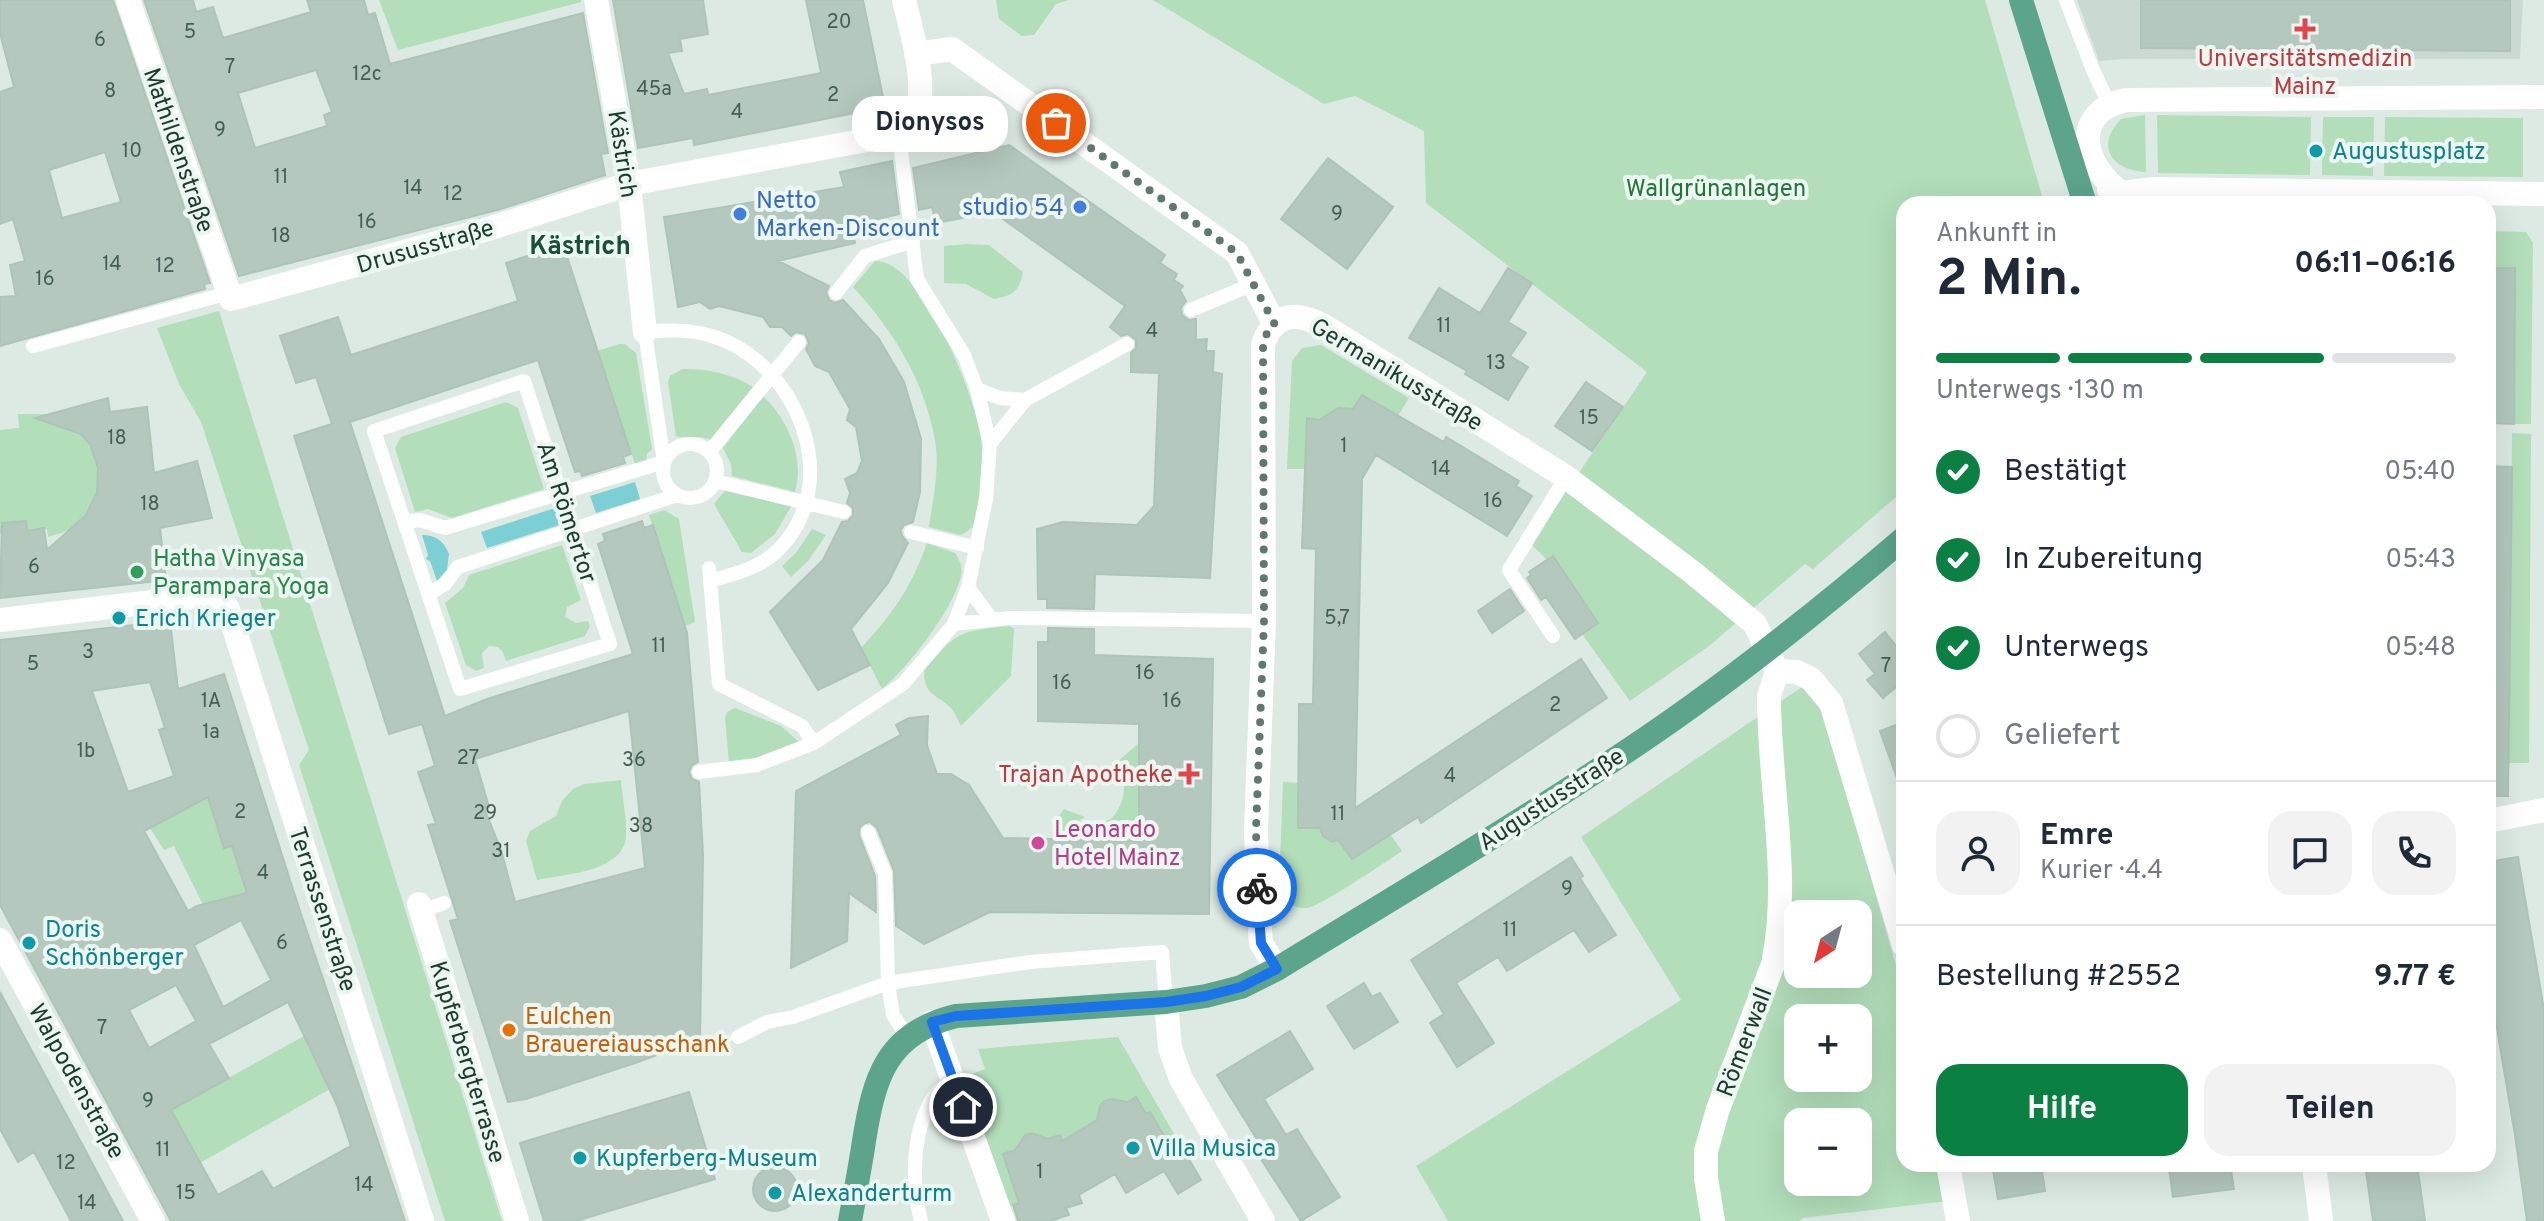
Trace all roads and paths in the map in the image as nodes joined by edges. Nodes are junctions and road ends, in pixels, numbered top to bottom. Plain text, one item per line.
1 (128, 0) edge
2 (596, 0) edge
3 (904, 0) edge
4 (2021, 0) edge
5 (2066, 0) edge
6 (916, 54) junction
7 (2544, 97) edge
8 (2104, 108) junction
9 (899, 134) junction
10 (2070, 156) junction
11 (629, 184) junction
12 (2544, 194) edge
13 (2082, 196) edge
14 (2120, 196) edge
15 (2122, 196) edge
16 (2131, 196) edge
17 (913, 241) junction
18 (1253, 284) junction
19 (836, 293) dead end
20 (230, 296) junction
21 (1191, 310) dead end
22 (1275, 325) junction
23 (645, 332) junction
24 (799, 342) dead end
25 (1127, 344) dead end
26 (33, 346) dead end
27 (773, 375) junction
28 (977, 389) junction
29 (1025, 400) junction
30 (990, 444) junction
31 (710, 451) junction
32 (664, 462) junction
33 (1566, 477) junction
34 (715, 481) junction
35 (561, 493) junction
36 (677, 495) junction
37 (806, 501) junction
38 (844, 512) dead end
39 (405, 522) junction
40 (573, 528) junction
41 (911, 532) dead end
42 (1896, 545) edge
43 (977, 548) junction
44 (968, 587) junction
45 (429, 594) junction
46 (0, 620) edge
47 (992, 620) junction
48 (1264, 621) junction
49 (954, 624) junction
50 (1553, 636) dead end
51 (1767, 649) junction
52 (1777, 671) junction
53 (814, 743) junction
54 (699, 772) dead end
55 (2544, 810) edge
56 (2496, 819) edge
57 (868, 832) dead end
58 (429, 906) dead end
59 (1896, 918) edge
60 (0, 940) edge
61 (1277, 969) junction
62 (888, 983) junction
63 (1166, 1002) junction
64 (932, 1022) junction
65 (738, 1037) dead end
66 (908, 1038) junction
67 (953, 1078) junction
68 (1949, 1172) edge
69 (2315, 1172) edge
70 (153, 1221) edge
71 (422, 1221) edge
72 (517, 1221) edge
73 (850, 1221) edge
74 (921, 1221) edge
75 (1003, 1221) edge
76 (1263, 1221) edge
77 (1713, 1221) edge
78 (1958, 1221) edge
79 (2321, 1221) edge

1 - 20 street, Mathildenstraße
2 - 11 street, Kästrich
3 - 6 street
4 - 10 main road
5 - 8 lane
6 - 9 street
6 - 18 street, Germanikusstraße
7 - 8 street
8 - 10 street
8 - 15 street
9 - 11 street, Drususstraße
9 - 17 lane
10 - 13 main road
10 - 14 street
11 - 20 street, Drususstraße
11 - 23 street, Kästrich
12 - 16 street
17 - 19 lane
17 - 28 lane
18 - 21 lane
18 - 22 street, Germanikusstraße
20 - 26 lane
22 - 33 street, Germanikusstraße
22 - 48 street
23 - 27 lane
23 - 32 lane
24 - 27 lane
25 - 29 lane
27 - 31 lane
27 - 37 lane
28 - 29 lane
28 - 30 lane
29 - 30 lane
30 - 43 lane
31 - 32 lane
31 - 34 lane
32 - 35 lane
32 - 36 lane
33 - 50 lane
33 - 51 street, Germanikusstraße
34 - 36 lane
34 - 37 lane
35 - 39 lane
35 - 39 lane, Am Römertor
35 - 40 lane, Am Römertor
36 - 40 lane
37 - 38 lane
37 - 53 lane
39 - 45 lane
40 - 45 lane
40 - 45 lane, Am Römertor
41 - 43 lane
42 - 51 main road, Augustusstraße
43 - 44 lane
44 - 47 lane
44 - 49 lane
46 - 71 street, Terrassenstraße
47 - 48 lane
47 - 49 lane
48 - 61 street
49 - 53 lane
51 - 52 street
51 - 61 main road, Augustusstraße
52 - 59 street
52 - 77 street, Römerwall
53 - 54 lane
55 - 56 street
57 - 62 lane
58 - 72 street, Kupferbergterrasse
60 - 70 street, Walpodenstraße
61 - 63 main road, Augustusstraße
62 - 63 lane
62 - 65 lane
62 - 66 lane
63 - 64 main road, Augustusstraße
63 - 76 street
64 - 66 main road, Augustusstraße
64 - 67 street
66 - 73 main road, Augustusstraße
67 - 74 lane
67 - 75 street
68 - 78 street
69 - 79 street

